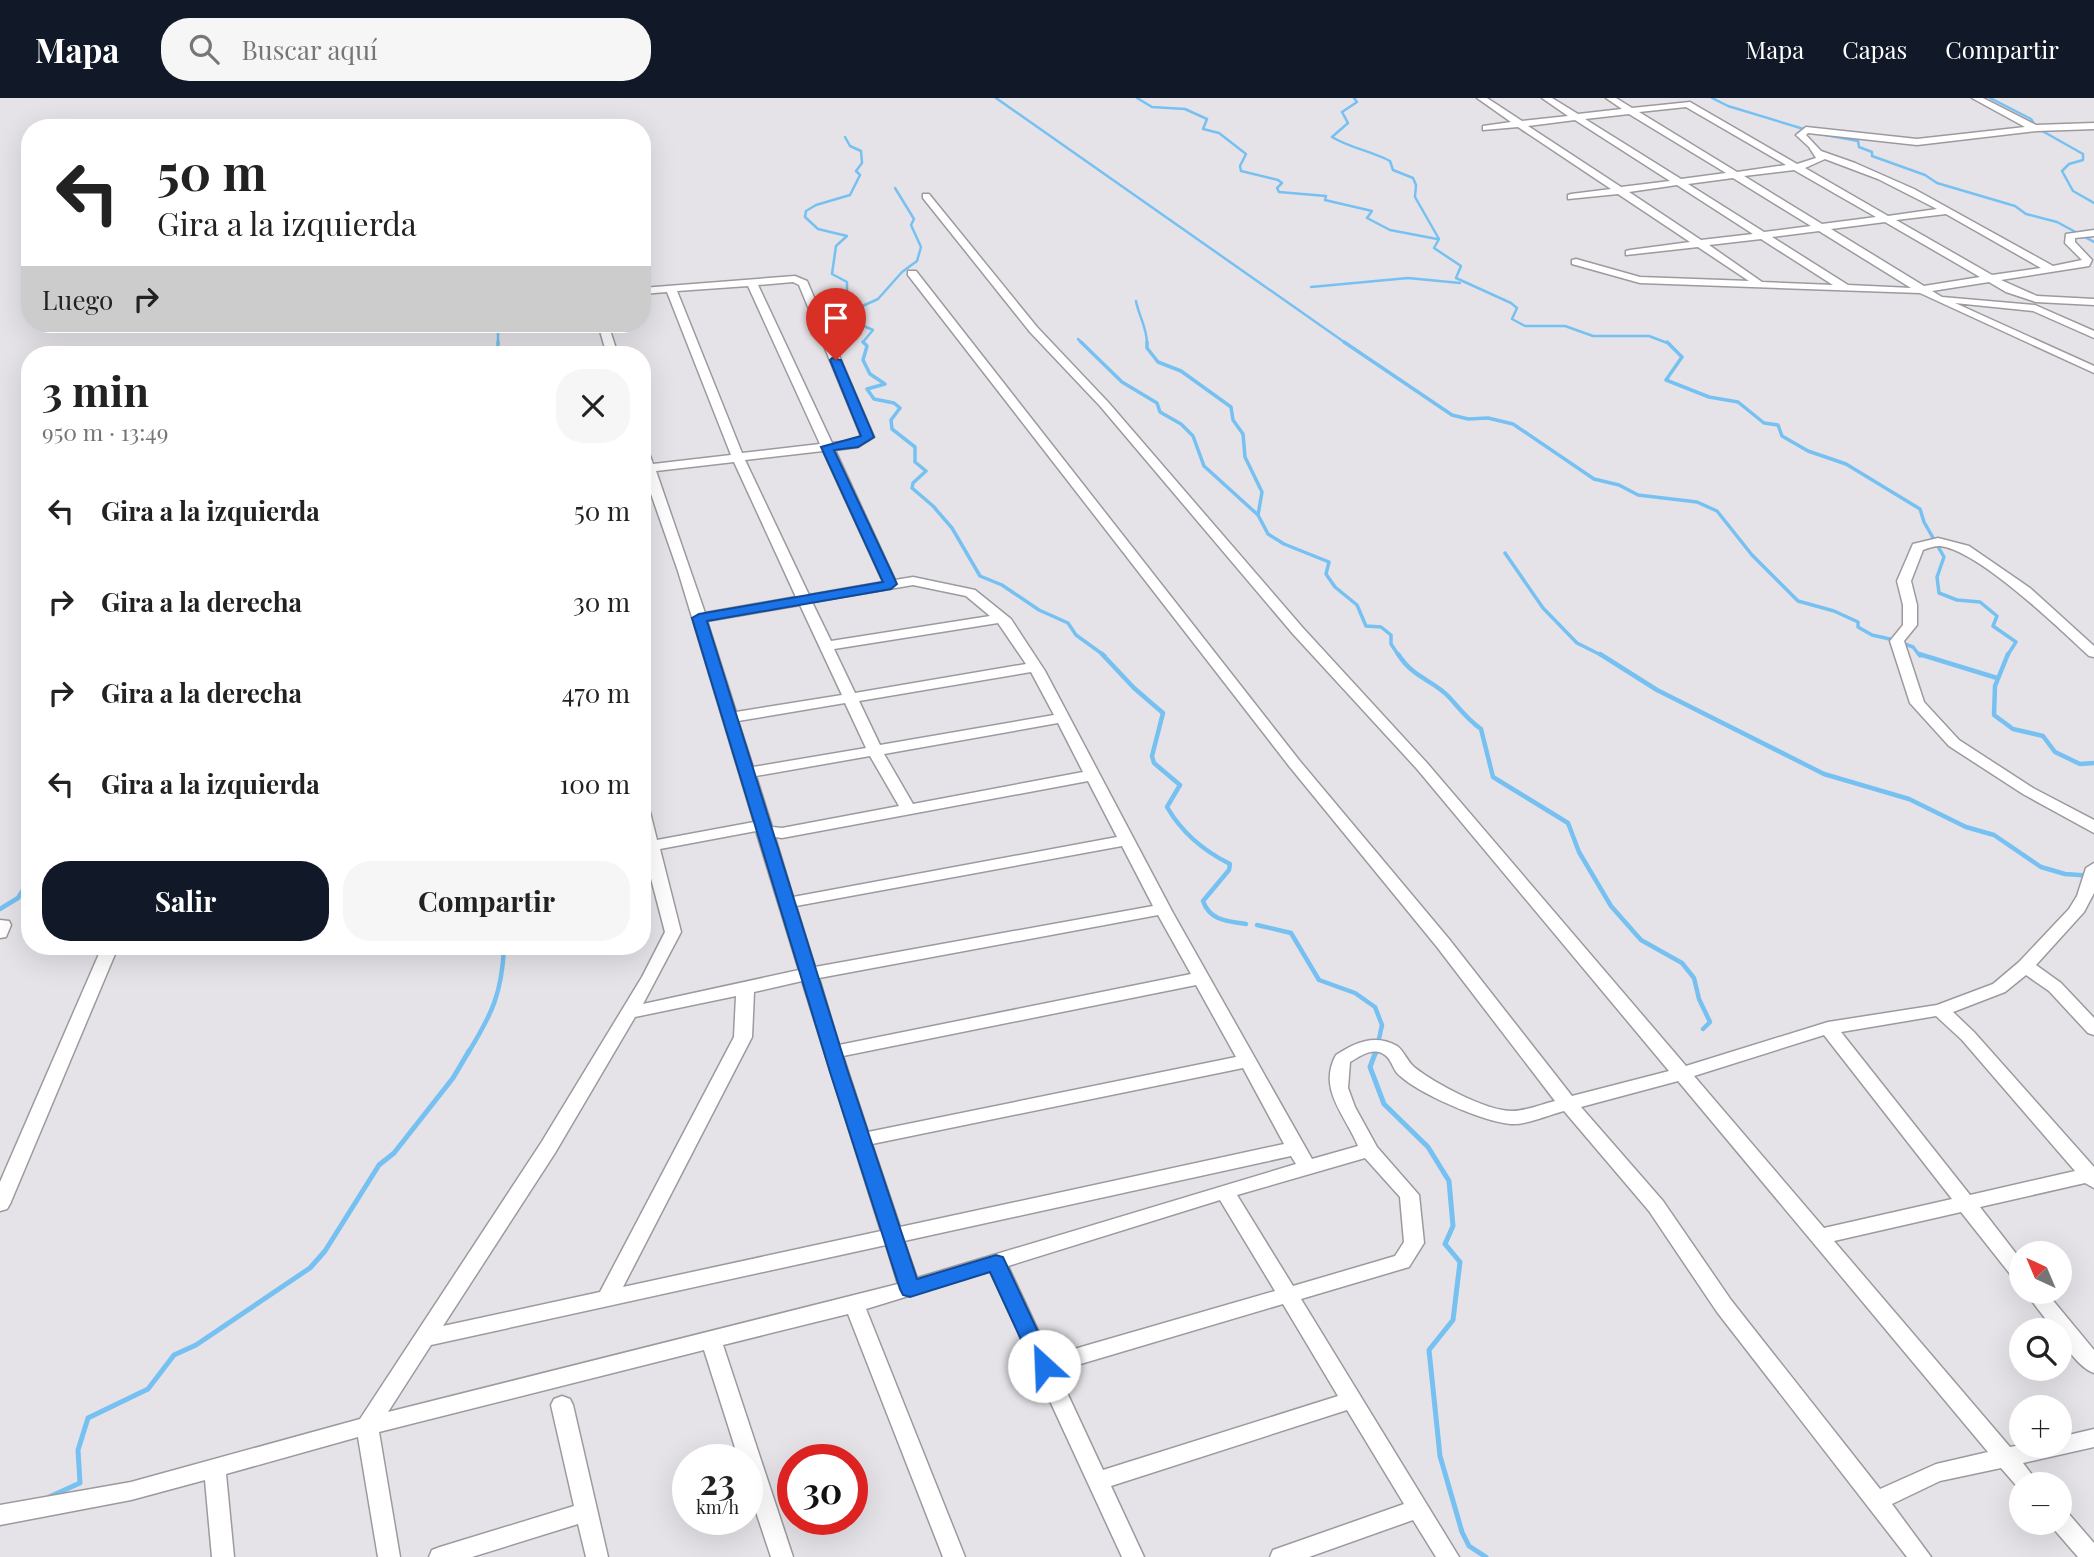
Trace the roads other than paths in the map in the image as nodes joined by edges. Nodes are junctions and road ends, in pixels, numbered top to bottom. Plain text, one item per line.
1 (1481, 98) edge
2 (1546, 98) edge
3 (1610, 98) edge
4 (1976, 98) edge
5 (1632, 111) junction
6 (1577, 117) junction
7 (1519, 124) junction
8 (2094, 126) edge
9 (1486, 128) dead end
10 (2035, 128) junction
11 (1821, 154) junction
12 (1794, 167) junction
13 (1737, 174) junction
14 (1679, 181) junction
15 (1619, 189) junction
16 (926, 196) dead end
17 (1570, 197) dead end
18 (1945, 211) junction
19 (1886, 220) junction
20 (1824, 228) junction
21 (2094, 233) edge
22 (1767, 236) junction
23 (1700, 246) junction
24 (1630, 253) dead end
25 (1576, 262) dead end
26 (2053, 270) junction
27 (912, 273) dead end
28 (1989, 279) junction
29 (752, 283) junction
30 (1759, 284) junction
31 (1846, 288) junction
32 (671, 289) junction
33 (1924, 289) junction
34 (651, 290) edge
35 (1937, 299) junction
36 (2094, 302) edge
37 (2094, 335) edge
38 (2094, 370) edge
39 (827, 447) junction
40 (738, 458) junction
41 (651, 468) edge
42 (651, 474) edge
43 (891, 584) junction
44 (804, 600) junction
45 (699, 618) junction
46 (1001, 618) junction
47 (826, 646) junction
48 (2094, 653) edge
49 (1035, 667) junction
50 (850, 698) junction
51 (729, 718) junction
52 (1063, 718) junction
53 (875, 751) junction
54 (747, 774) junction
55 (1093, 775) junction
56 (909, 810) junction
57 (2094, 828) edge
58 (765, 831) junction
59 (1127, 840) junction
60 (651, 846) joint
61 (2094, 868) edge
62 (787, 903) junction
63 (1163, 909) junction
64 (107, 955) edge
65 (2025, 966) junction
66 (809, 974) junction
67 (1201, 978) junction
68 (745, 988) junction
69 (1940, 1010) junction
70 (629, 1013) junction
71 (1828, 1028) junction
72 (2094, 1029) edge
73 (833, 1052) junction
74 (1247, 1061) junction
75 (1681, 1074) junction
76 (1566, 1102) junction
77 (861, 1140) junction
78 (1296, 1148) junction
79 (1369, 1150) junction
80 (1307, 1167) junction
81 (2092, 1177) edge
82 (1225, 1191) junction
83 (1965, 1202) junction
84 (0, 1204) edge
85 (892, 1234) junction
86 (1818, 1237) junction
87 (2009, 1259) edge
88 (996, 1262) junction
89 (910, 1289) junction
90 (1288, 1295) junction
91 (607, 1298) junction
92 (854, 1304) junction
93 (2045, 1304) edge
94 (426, 1338) junction
95 (711, 1340) junction
96 (1044, 1366) junction
97 (2094, 1366) edge
98 (1352, 1400) junction
99 (562, 1405) dead end
100 (367, 1426) junction
101 (2094, 1438) edge
102 (2006, 1458) junction
103 (215, 1468) junction
104 (2018, 1472) edge
105 (1097, 1481) junction
106 (1876, 1501) junction
107 (1418, 1509) junction
108 (586, 1512) junction
109 (0, 1515) edge
110 (2072, 1534) edge
111 (223, 1557) edge
112 (389, 1557) edge
113 (440, 1557) edge
114 (597, 1557) edge
115 (782, 1557) edge
116 (954, 1557) edge
117 (1133, 1557) edge
118 (1281, 1557) edge
119 (1448, 1557) edge
120 (1920, 1557) edge
121 (2092, 1557) edge

1 - 7 street
2 - 6 street
3 - 5 street
4 - 10 street
5 - 6 street
5 - 12 street
5 - 13 street
6 - 7 street
6 - 14 street
7 - 9 street
7 - 15 street
8 - 10 street
10 - 11 street
11 - 12 street
11 - 18 street
12 - 13 street
12 - 19 street
13 - 14 street
13 - 20 street
14 - 15 street
14 - 22 street
15 - 17 street
15 - 23 street
16 - 75 street
18 - 19 street
18 - 26 street
19 - 20 street
19 - 28 street
20 - 22 street
20 - 33 street
21 - 26 street
22 - 23 street
22 - 31 street
23 - 24 street
23 - 30 street
25 - 30 street
26 - 28 street
27 - 76 street
28 - 33 street
28 - 36 street
29 - 32 street
29 - 39 street
29 - 39 street
30 - 31 street
31 - 33 street
32 - 34 street
32 - 40 street
33 - 35 street
35 - 37 street
35 - 38 street
39 - 40 street
39 - 43 street
40 - 41 street
40 - 44 street
42 - 45 street
43 - 44 street
43 - 46 street
44 - 45 street
44 - 47 street
45 - 51 street
46 - 47 street
46 - 49 street
47 - 50 street
48 - 57 street
49 - 50 street
49 - 52 street
50 - 51 street
50 - 53 street
51 - 54 street
52 - 53 street
52 - 55 street
53 - 54 street
53 - 56 street
54 - 58 street
55 - 56 street
55 - 59 street
56 - 58 street
58 - 60 street
58 - 62 street
59 - 62 street
59 - 63 street
60 - 70 street
61 - 65 street
62 - 66 street
63 - 66 street
63 - 67 street
64 - 84 street
65 - 69 street
65 - 72 street
66 - 68 street
66 - 73 street
67 - 73 street
67 - 74 street
68 - 70 street
68 - 91 street
69 - 71 street
69 - 81 street
70 - 94 street
71 - 75 street
71 - 83 street
73 - 77 street
74 - 77 street
74 - 78 street
75 - 76 street
75 - 86 street
76 - 79 street
76 - 106 street
77 - 85 street
78 - 80 street
78 - 85 street
79 - 80 street
79 - 90 street
80 - 82 street
81 - 83 street
82 - 88 street
82 - 90 street
83 - 86 street
83 - 87 street
85 - 89 street
85 - 91 street
86 - 102 street
88 - 89 street
88 - 96 street
89 - 92 street
90 - 96 street
90 - 98 street
91 - 94 street
92 - 95 street
92 - 116 street
93 - 97 street
94 - 100 street
95 - 100 street
95 - 115 street
96 - 105 street
98 - 105 street
98 - 107 street
99 - 108 street
100 - 103 street
100 - 112 street
101 - 102 street
102 - 104 street
102 - 106 street
103 - 109 street
103 - 111 street
105 - 117 street
106 - 120 street
107 - 118 street
107 - 119 street
108 - 113 street
108 - 114 street
110 - 121 street

